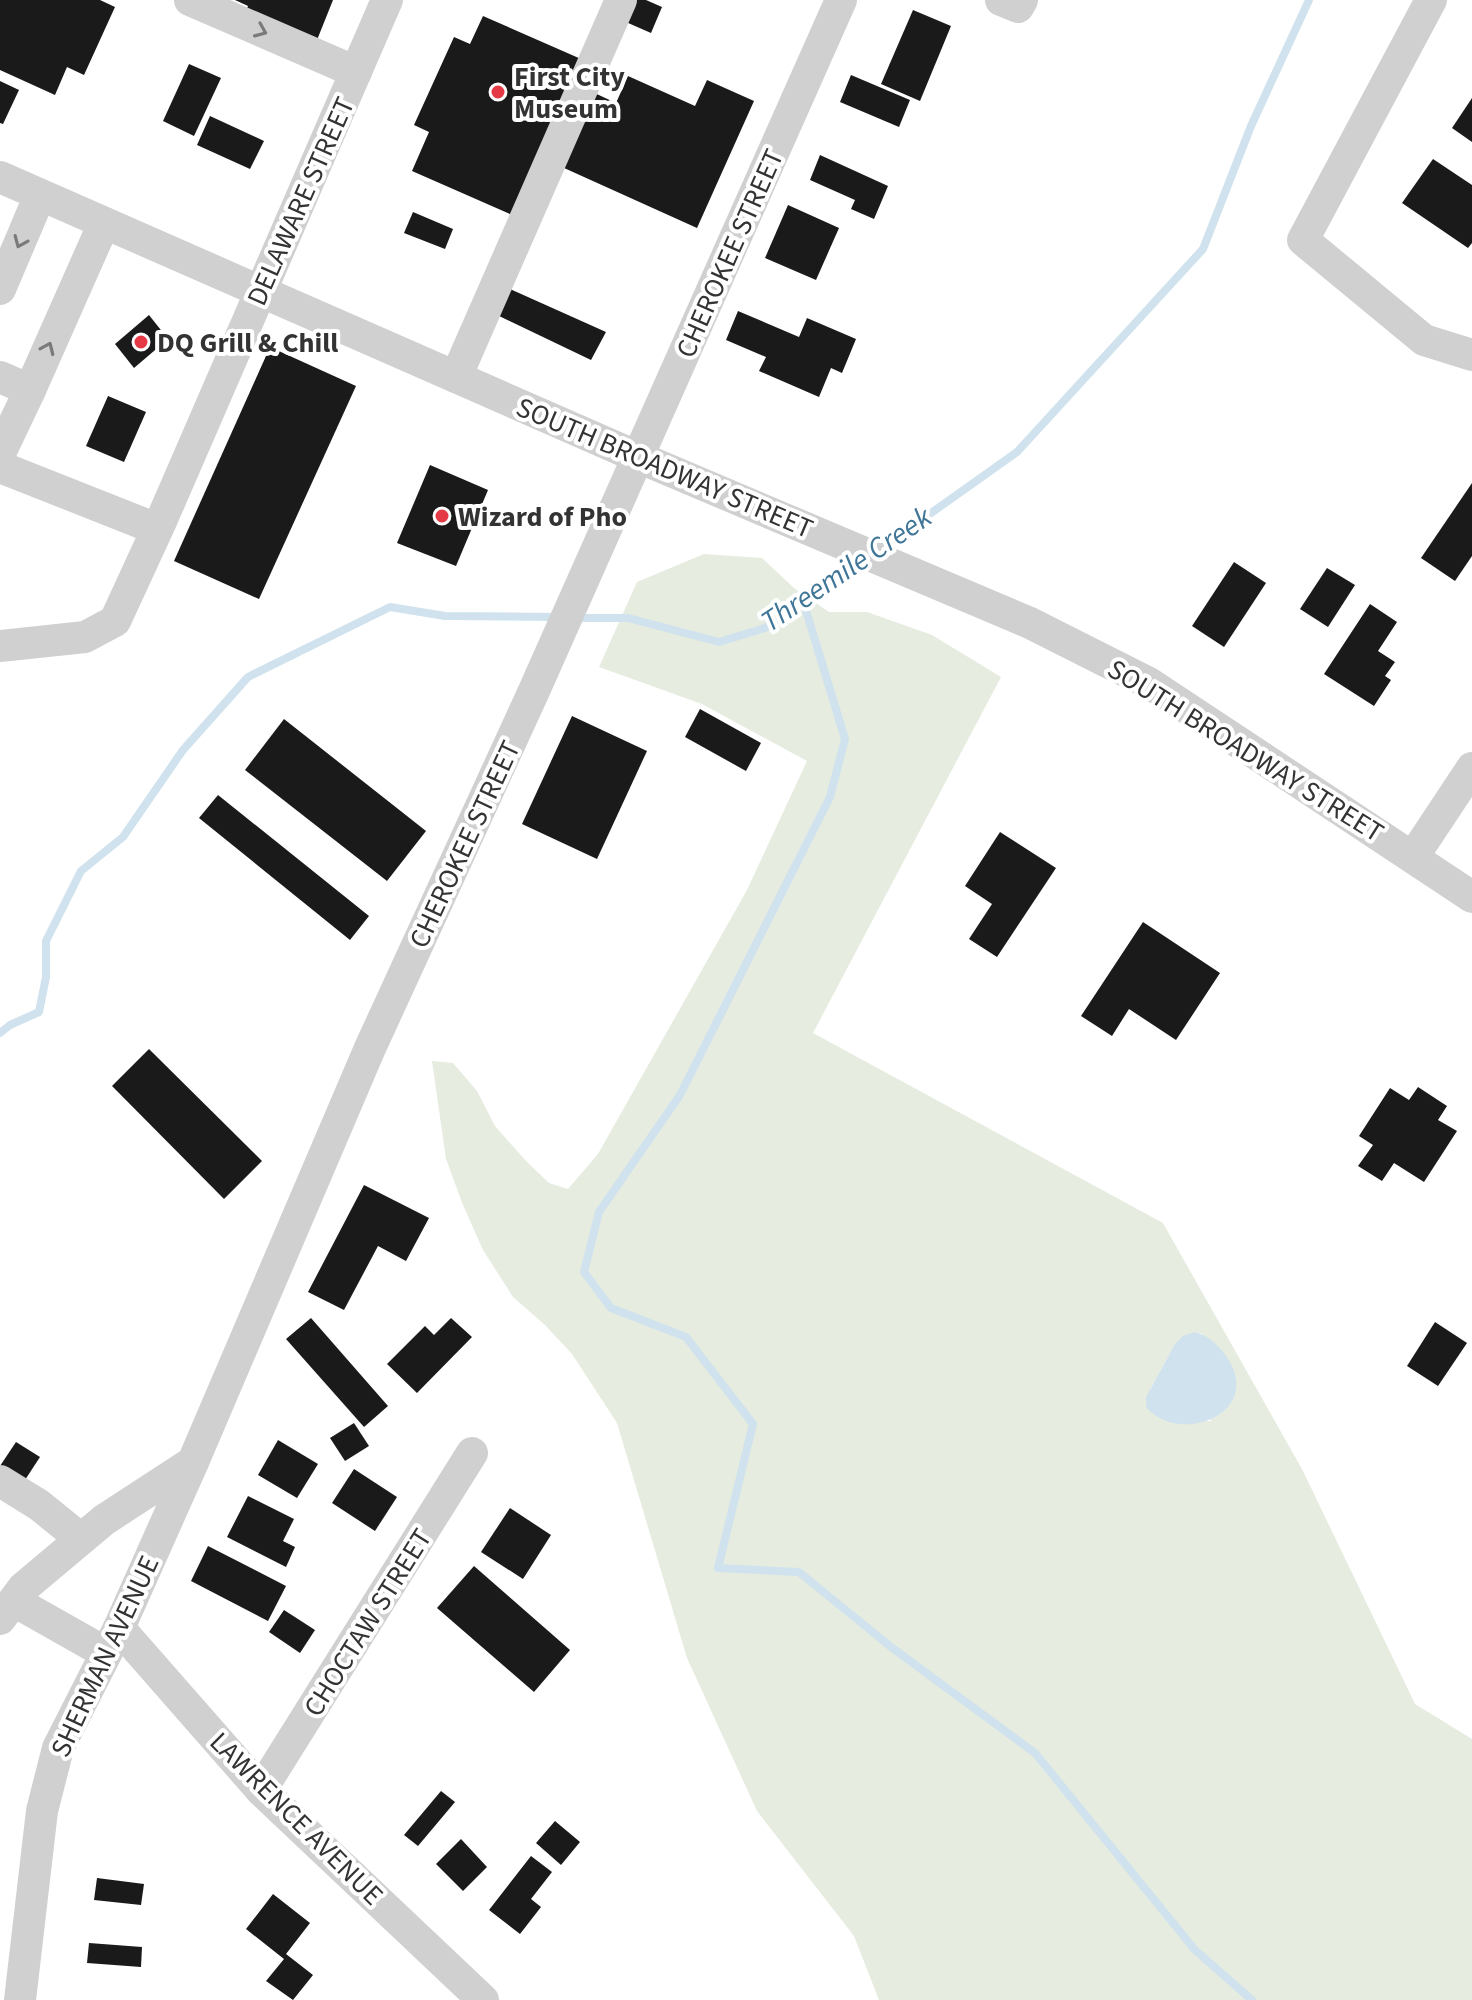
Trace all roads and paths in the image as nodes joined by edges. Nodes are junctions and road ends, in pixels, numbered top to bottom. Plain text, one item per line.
1 (190, 0) edge
2 (387, 0) edge
3 (621, 0) edge
4 (841, 0) edge
5 (1001, 0) edge
6 (1022, 0) edge
7 (1431, 0) edge
8 (356, 72) junction
9 (0, 177) edge
10 (40, 195) junction
11 (104, 223) junction
12 (0, 289) edge
13 (260, 292) junction
14 (1472, 355) edge
15 (0, 377) edge
16 (456, 377) junction
17 (30, 390) junction
18 (0, 453) edge
19 (638, 457) junction
20 (0, 467) edge
21 (157, 529) junction
22 (0, 646) edge
23 (1472, 768) edge
24 (1413, 857) junction
25 (1472, 897) edge
26 (472, 1453) dead end
27 (193, 1462) junction
28 (0, 1481) edge
29 (81, 1539) junction
30 (7, 1610) edge
31 (112, 1641) junction
32 (261, 1790) junction
33 (20, 2000) edge
34 (483, 2000) edge

1 -> 8 street
2 - 8 street, DELAWARE STREET
3 - 16 street
4 - 19 street, CHEROKEE STREET
5 - 6 street
7 - 14 street
8 - 13 street, DELAWARE STREET
9 - 10 street, SOUTH BROADWAY STREET
10 - 11 street, SOUTH BROADWAY STREET
10 -> 12 street
11 - 13 street, SOUTH BROADWAY STREET
17 -> 11 street
13 - 16 street, SOUTH BROADWAY STREET
13 - 21 street, DELAWARE STREET
15 - 17 street
16 - 19 street, SOUTH BROADWAY STREET
17 - 18 street
19 - 24 street, SOUTH BROADWAY STREET
19 - 27 street, CHEROKEE STREET
20 - 21 street
21 - 22 street, DELAWARE STREET
23 - 24 street
24 - 25 street, SOUTH BROADWAY STREET
26 - 32 street, CHOCTAW STREET
27 - 29 street
27 - 31 street, SHERMAN AVENUE
28 - 29 street
29 - 30 street
30 - 31 street, LAWRENCE AVENUE
31 - 32 street, LAWRENCE AVENUE
31 - 33 street, SHERMAN AVENUE
32 - 34 street, LAWRENCE AVENUE

